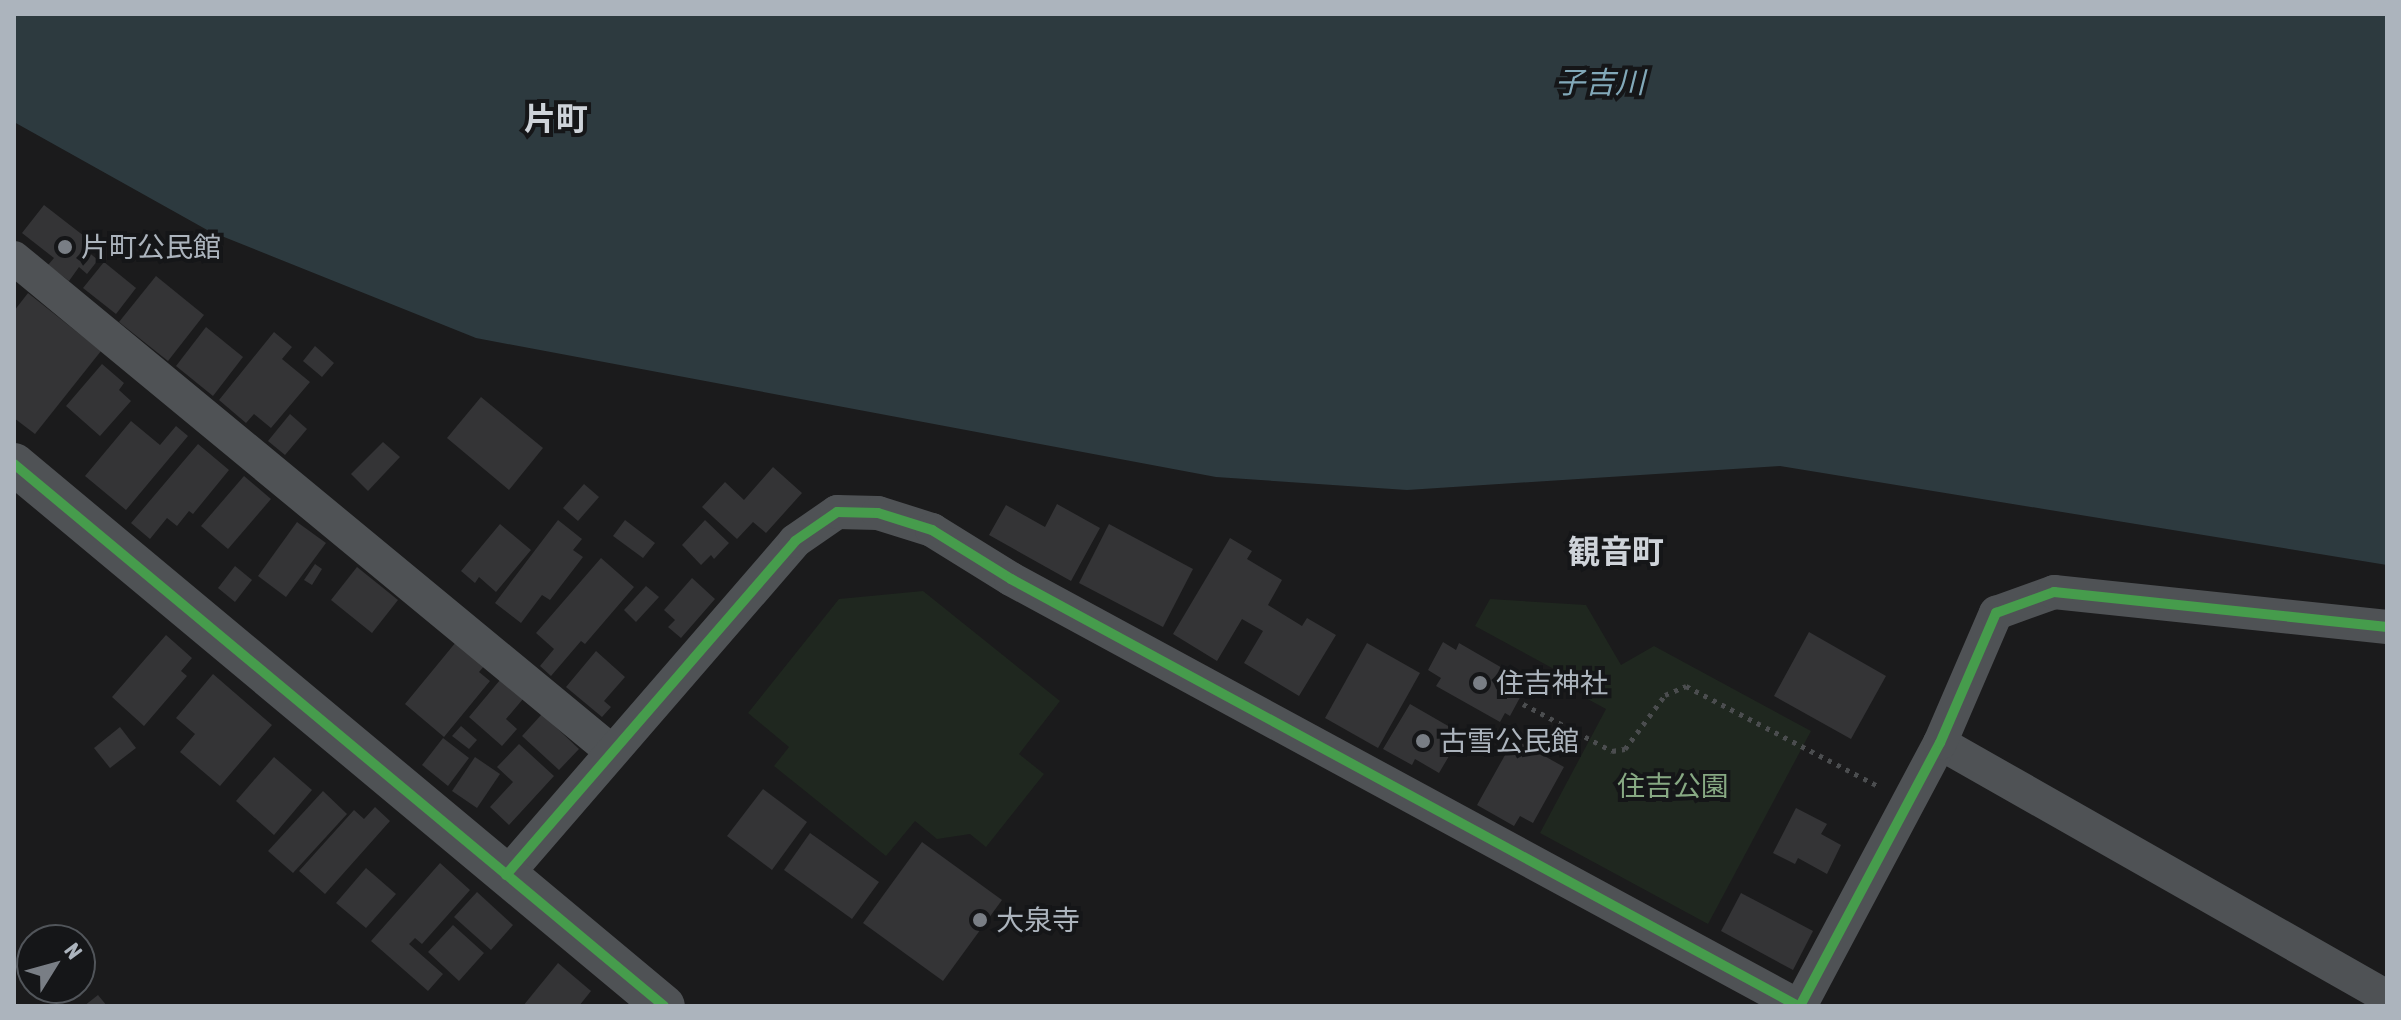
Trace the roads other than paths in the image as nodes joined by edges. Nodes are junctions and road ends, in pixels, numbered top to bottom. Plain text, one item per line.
1 (14, 258) edge
2 (14, 464) edge
3 (2387, 627) edge
4 (1940, 743) junction
5 (610, 750) junction
6 (506, 875) junction
7 (2387, 997) edge
8 (664, 1006) edge
9 (1799, 1006) edge

1 - 5 street
2 - 6 street
3 - 4 street
4 - 7 street
4 - 9 street
5 - 6 street
5 - 9 street
6 - 8 street

